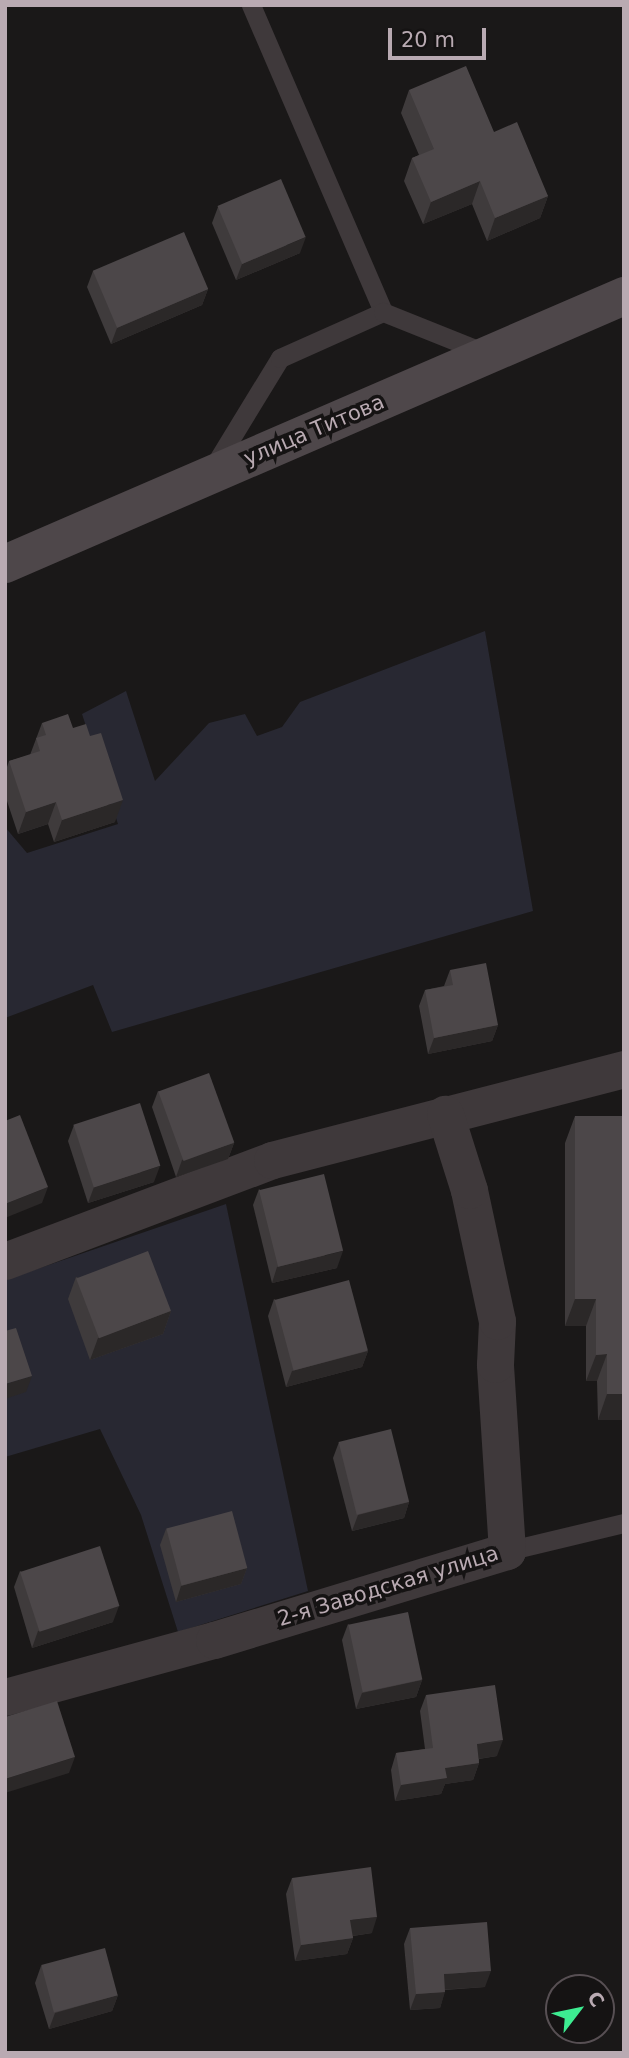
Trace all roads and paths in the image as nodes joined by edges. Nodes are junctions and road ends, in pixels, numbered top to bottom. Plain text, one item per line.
1 (251, 5) edge
2 (624, 296) edge
3 (383, 312) junction
4 (489, 354) junction
5 (208, 476) junction
6 (5, 564) edge
7 (624, 1069) edge
8 (445, 1114) junction
9 (5, 1261) edge
10 (624, 1523) edge
11 (507, 1551) junction
12 (5, 1697) edge

1 - 3 lane
2 - 4 main road, улица Титова
3 - 4 lane
3 - 5 lane
4 - 5 main road, улица Титова
5 - 6 main road, улица Титова
7 - 8 street
8 - 9 street
8 - 11 street, 2-я Заводская улица
10 - 11 lane
11 - 12 street, 2-я Заводская улица

